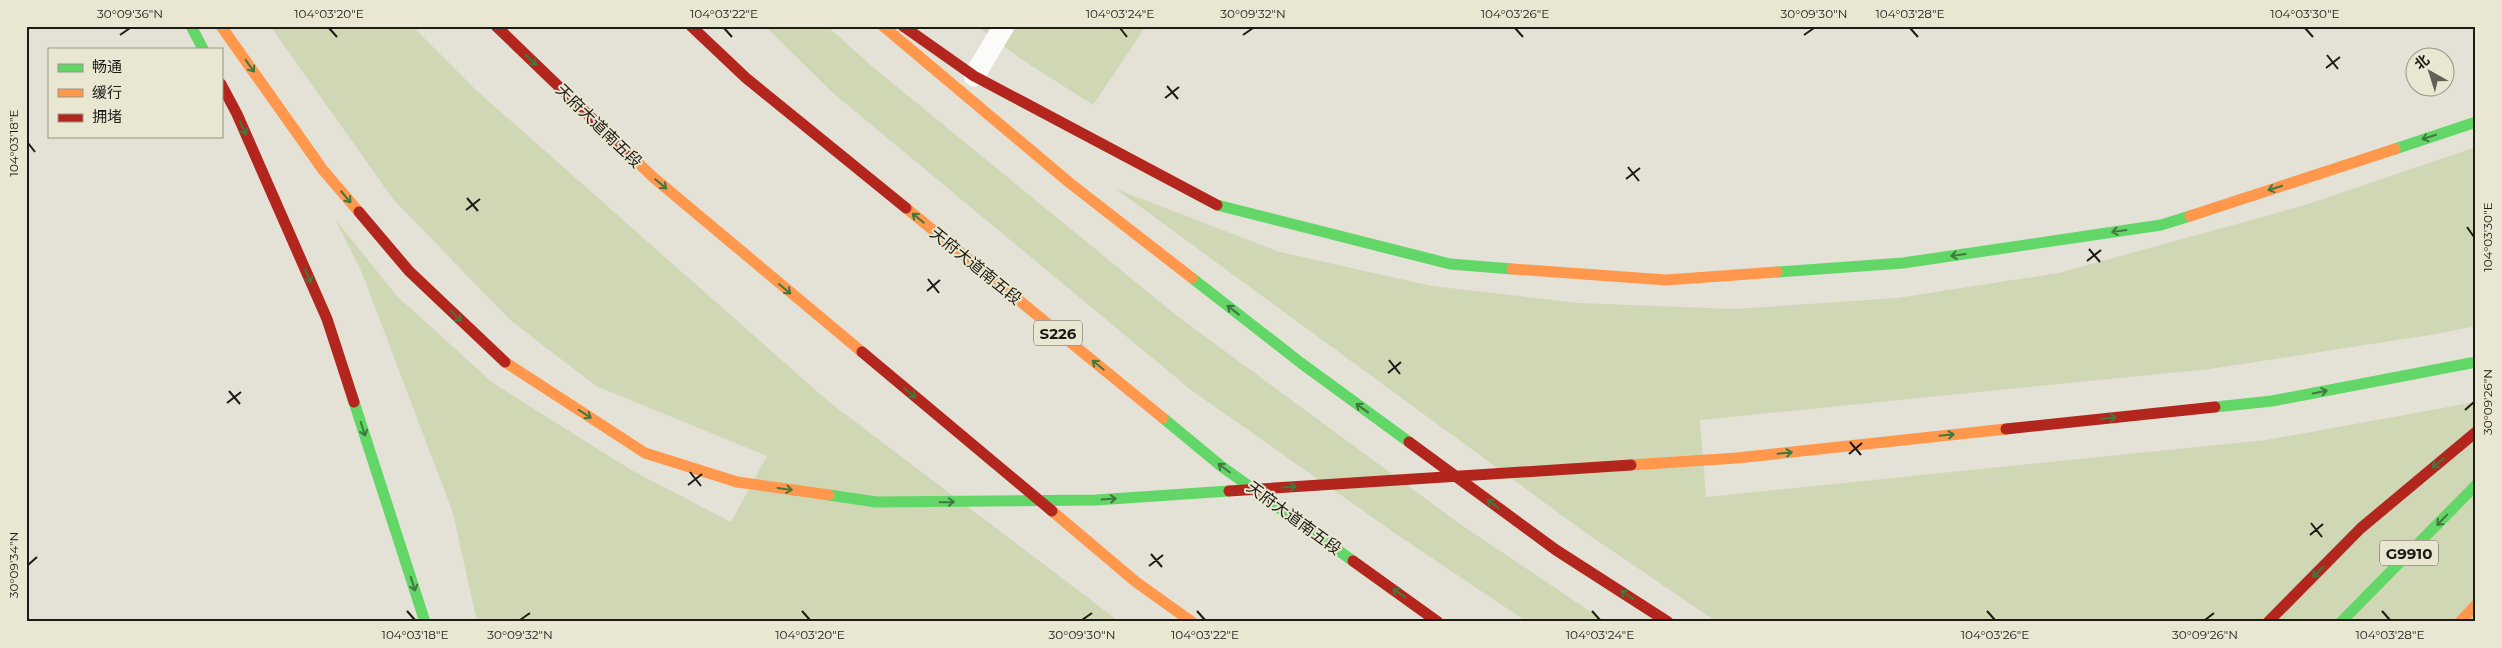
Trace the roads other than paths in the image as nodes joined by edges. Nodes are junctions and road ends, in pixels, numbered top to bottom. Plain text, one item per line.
1 (191, 26) edge
2 (222, 26) edge
3 (496, 26) edge
4 (691, 26) edge
5 (883, 26) edge
6 (903, 26) edge
7 (1004, 26) edge
8 (202, 48) edge
9 (974, 76) junction
10 (222, 86) edge
11 (2476, 122) edge
12 (2476, 362) edge
13 (2476, 432) edge
14 (2476, 485) edge
15 (2476, 606) edge
16 (425, 622) edge
17 (1192, 622) edge
18 (1438, 622) edge
19 (1668, 622) edge
20 (2268, 622) edge
21 (2342, 622) edge
22 (2460, 622) edge

1 - 8 main road
2 -> 12 main road
3 -> 17 main road, 天府大道南五段
18 -> 4 main road, 天府大道南五段 / S226
19 -> 5 main road
6 - 9 main road
7 - 9 lane
11 -> 9 main road
10 -> 16 main road
13 -> 20 main road
14 -> 21 main road, G9910
15 - 22 main road

